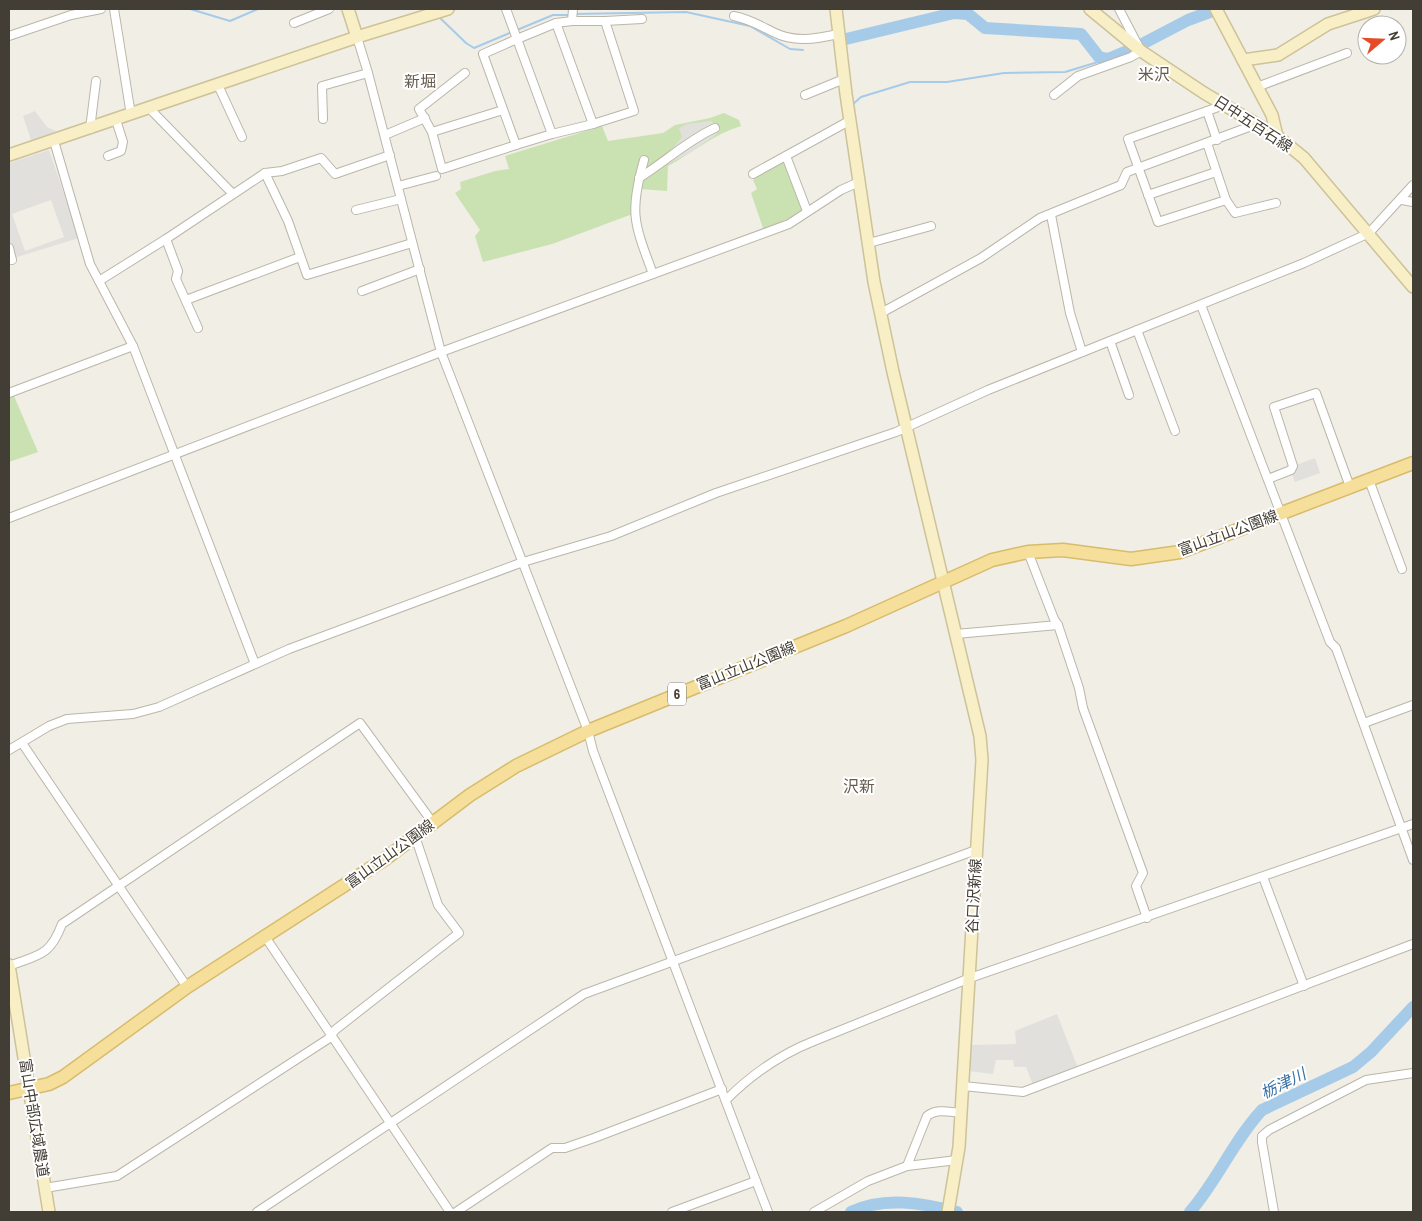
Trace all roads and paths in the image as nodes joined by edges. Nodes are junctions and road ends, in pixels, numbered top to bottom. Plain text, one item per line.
1 (101, 9) edge
2 (114, 9) edge
3 (329, 9) edge
4 (348, 9) edge
5 (448, 9) edge
6 (506, 9) edge
7 (572, 9) edge
8 (836, 9) edge
9 (1090, 9) edge
10 (1119, 9) edge
11 (1374, 9) edge
12 (1217, 11) edge
13 (312, 12) edge
14 (734, 16) dead end
15 (642, 19) dead end
16 (572, 21) junction
17 (605, 21) junction
18 (294, 22) dead end
19 (556, 23) junction
20 (838, 34) junction
21 (9, 36) edge
22 (357, 37) junction
23 (517, 39) junction
24 (1141, 51) junction
25 (1347, 53) dead end
26 (1243, 60) junction
27 (368, 73) junction
28 (465, 73) dead end
29 (844, 79) junction
30 (96, 81) dead end
31 (218, 85) junction
32 (1257, 86) junction
33 (805, 95) dead end
34 (1054, 95) dead end
35 (1224, 104) junction
36 (150, 109) junction
37 (503, 110) junction
38 (1207, 111) junction
39 (131, 115) junction
40 (425, 118) junction
41 (324, 119) dead end
42 (116, 120) junction
43 (850, 121) junction
44 (592, 124) junction
45 (1257, 124) junction
46 (715, 128) dead end
47 (90, 129) junction
48 (432, 132) junction
49 (552, 134) junction
50 (384, 136) junction
51 (1277, 136) junction
52 (242, 137) dead end
53 (1218, 140) junction
54 (54, 141) junction
55 (1207, 143) junction
56 (516, 145) junction
57 (9, 155) edge
58 (108, 156) dead end
59 (390, 156) junction
60 (786, 156) junction
61 (644, 160) dead end
62 (1139, 168) junction
63 (1216, 172) junction
64 (265, 173) junction
65 (753, 174) dead end
66 (436, 176) dead end
67 (639, 178) junction
68 (859, 182) junction
69 (1413, 184) edge
70 (398, 186) junction
71 (232, 193) junction
72 (1148, 195) junction
73 (401, 199) junction
74 (1226, 200) junction
75 (1402, 200) junction
76 (1413, 202) edge
77 (1276, 203) dead end
78 (356, 210) dead end
79 (807, 211) junction
80 (1052, 215) junction
81 (930, 226) dead end
82 (1369, 233) junction
83 (166, 239) junction
84 (412, 243) junction
85 (869, 243) junction
86 (9, 248) edge
87 (300, 257) junction
88 (12, 260) dead end
89 (420, 269) junction
90 (653, 274) junction
91 (99, 281) junction
92 (1413, 287) edge
93 (362, 291) dead end
94 (186, 300) junction
95 (1201, 305) junction
96 (881, 313) junction
97 (198, 328) dead end
98 (1137, 330) junction
99 (1110, 341) junction
100 (133, 346) junction
101 (441, 352) junction
102 (1082, 352) junction
103 (9, 393) edge
104 (1129, 395) dead end
105 (906, 428) junction
106 (1175, 431) dead end
107 (175, 455) junction
108 (1413, 463) edge
109 (1268, 479) junction
110 (1369, 480) junction
111 (1350, 487) junction
112 (1281, 513) junction
113 (9, 518) edge
114 (1028, 552) junction
115 (523, 562) junction
116 (1402, 568) dead end
117 (944, 582) junction
118 (1058, 624) junction
119 (956, 634) junction
120 (255, 664) junction
121 (1413, 705) edge
122 (1364, 723) junction
123 (588, 731) junction
124 (22, 742) junction
125 (9, 750) edge
126 (433, 822) junction
127 (1413, 824) edge
128 (1402, 828) junction
129 (415, 836) junction
130 (976, 850) junction
131 (1413, 860) edge
132 (1263, 877) junction
133 (119, 886) junction
134 (1147, 918) junction
135 (264, 935) junction
136 (1413, 944) edge
137 (673, 961) junction
138 (9, 966) edge
139 (970, 978) junction
140 (1304, 986) junction
141 (187, 987) junction
142 (330, 1035) junction
143 (1413, 1073) edge
144 (963, 1086) junction
145 (29, 1089) junction
146 (722, 1089) junction
147 (9, 1093) edge
148 (726, 1100) junction
149 (961, 1113) junction
150 (390, 1123) junction
151 (957, 1160) junction
152 (907, 1166) junction
153 (756, 1181) junction
154 (45, 1188) junction
155 (49, 1212) edge
156 (257, 1212) edge
157 (450, 1212) edge
158 (456, 1212) edge
159 (672, 1212) edge
160 (768, 1212) edge
161 (814, 1212) edge
162 (948, 1212) edge
163 (1274, 1212) edge

1 - 21 street
2 - 39 street
3 - 13 street
4 - 22 street
5 - 22 street
6 - 23 street
7 - 16 street
8 - 20 street, 谷口沢新線
9 - 24 street, 日中五百石線
10 - 24 street
11 - 26 street
12 - 26 street
13 - 18 street
14 - 20 street
15 - 17 street
16 - 17 street
16 - 19 street
17 - 44 street
19 - 23 street
19 - 44 street
20 - 29 street, 谷口沢新線
22 - 27 street
22 - 31 street
23 - 37 street
23 - 49 street
24 - 34 street
24 - 35 street, 日中五百石線
25 - 32 street
26 - 32 street
27 - 41 street
27 - 50 street
28 - 40 street
29 - 33 street
29 - 43 street, 谷口沢新線
30 - 47 street
31 - 36 street
31 - 52 street
32 - 51 street
35 - 38 street
35 - 45 street, 日中五百石線
36 - 39 street
36 - 71 street
37 - 48 street
37 - 56 street
38 - 53 street
38 - 62 street
39 - 42 street
40 - 48 street
40 - 50 street
42 - 47 street
42 - 58 street
43 - 60 street
43 - 68 street, 谷口沢新線
44 - 49 street
45 - 51 street, 日中五百石線
45 - 53 street
46 - 67 street
47 - 54 street
48 - 56 street
49 - 56 street
50 - 59 street
51 - 82 street, 日中五百石線
53 - 55 street
54 - 57 street
54 - 91 street
55 - 62 street
55 - 63 street
59 - 64 street
59 - 70 street
60 - 65 street
60 - 79 street
61 - 67 street
62 - 72 street
62 - 80 street
63 - 72 street
63 - 74 street
64 - 71 street
64 - 87 street
66 - 70 street
67 - 90 street
68 - 79 street
68 - 85 street, 谷口沢新線
69 - 75 street
70 - 73 street
71 - 83 street
72 - 74 street
73 - 78 street
73 - 84 street
74 - 77 street
75 - 76 street
75 - 82 street
79 - 90 street
80 - 96 street
80 - 102 street
81 - 85 street
82 - 92 street, 日中五百石線
82 - 95 street
83 - 91 street
83 - 94 street
84 - 87 street
84 - 89 street
85 - 96 street, 谷口沢新線
86 - 88 street
87 - 94 street
89 - 93 street
89 - 101 street
90 - 101 street
91 - 100 street
94 - 97 street
95 - 98 street
95 - 109 street
96 - 105 street, 谷口沢新線
98 - 99 street
98 - 106 street
99 - 102 street
99 - 104 street
100 - 103 street
100 - 107 street
101 - 107 street
101 - 115 street
102 - 105 street
105 - 115 street
105 - 117 street, 谷口沢新線
107 - 113 street
107 - 120 street
108 - 110 main road, 富山立山公園線 / 6
109 - 111 street
109 - 112 street
110 - 111 main road, 富山立山公園線 / 6
110 - 116 street
111 - 112 main road, 富山立山公園線 / 6
112 - 114 main road, 富山立山公園線 / 6
112 - 122 street
114 - 117 main road, 富山立山公園線 / 6
114 - 118 street
115 - 120 street
115 - 123 street
117 - 119 street, 谷口沢新線
117 - 123 main road, 富山立山公園線 / 6
118 - 119 street
118 - 134 street
119 - 130 street, 谷口沢新線
120 - 124 street
121 - 122 street
122 - 128 street
123 - 126 main road, 富山立山公園線 / 6
123 - 137 street
124 - 125 street
124 - 133 street
126 - 129 main road, 富山立山公園線 / 6
126 - 133 street
127 - 128 street
128 - 131 street
128 - 132 street
129 - 135 main road, 富山立山公園線 / 6
129 - 142 street
130 - 137 street
130 - 139 street, 谷口沢新線
132 - 134 street
132 - 140 street
133 - 138 street
133 - 141 street
134 - 139 street
135 - 141 main road, 富山立山公園線 / 6
135 - 142 street
136 - 140 street
137 - 146 street
137 - 150 street
138 - 145 street, 富山中部広域農道
139 - 144 street, 谷口沢新線
139 - 148 street
140 - 144 street
141 - 145 main road, 富山立山公園線 / 6
142 - 150 street
142 - 154 street
143 - 163 street
144 - 149 street, 谷口沢新線
145 - 147 main road, 富山立山公園線 / 6
145 - 154 street, 富山中部広域農道
146 - 148 street
146 - 158 street
148 - 153 street
149 - 151 street, 谷口沢新線
149 - 152 street
150 - 156 street
150 - 157 street
151 - 152 street
151 - 162 street, 谷口沢新線
152 - 161 street
153 - 159 street
153 - 160 street
154 - 155 street, 富山中部広域農道

